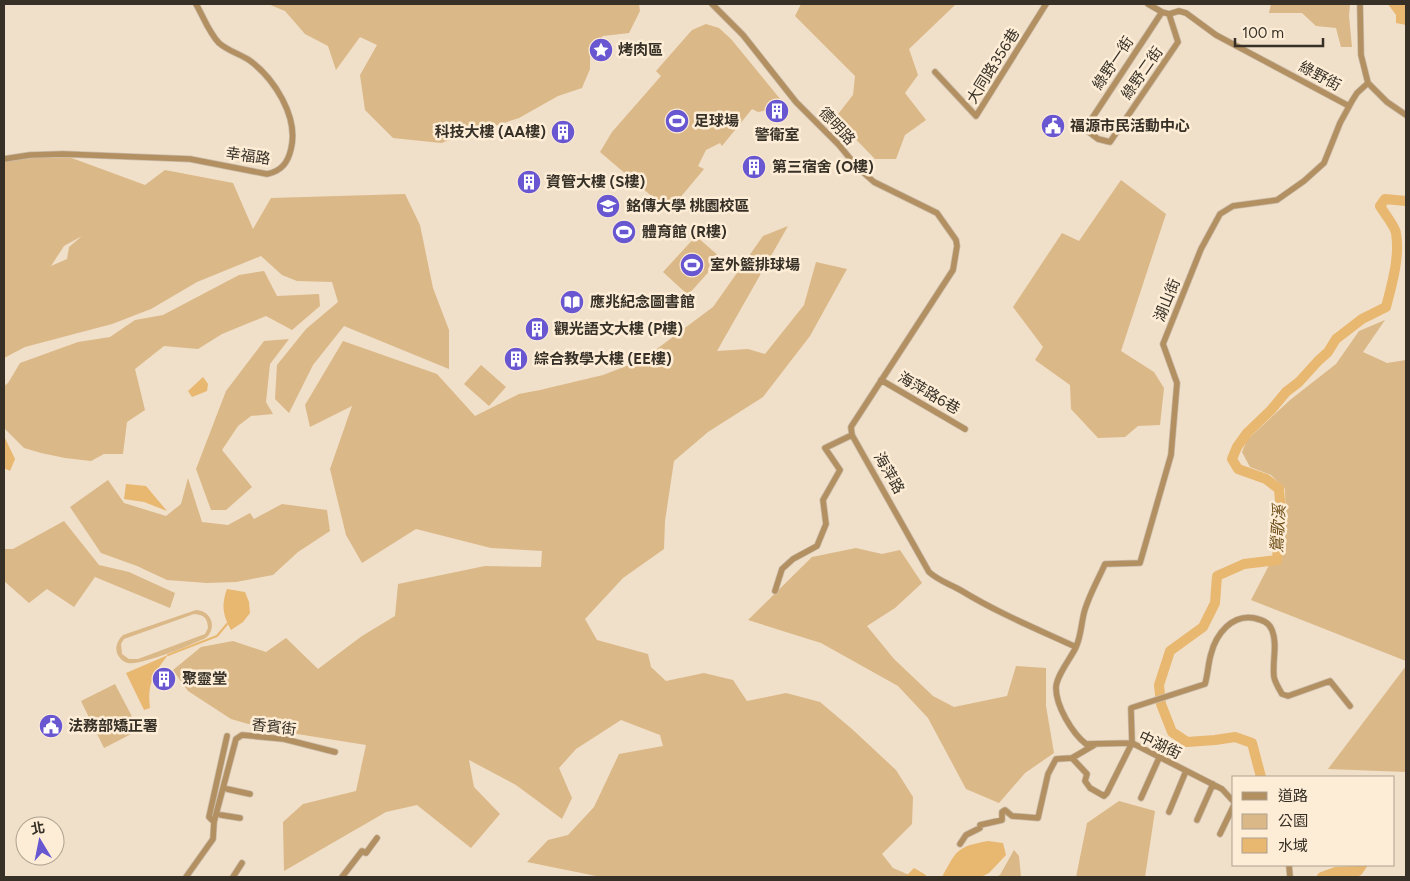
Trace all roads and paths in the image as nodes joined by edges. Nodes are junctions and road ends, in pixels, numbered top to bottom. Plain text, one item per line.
1 (196, 4) edge
2 (712, 4) edge
3 (1046, 4) edge
4 (1148, 4) edge
5 (1360, 4) edge
6 (1162, 12) junction
7 (1169, 14) junction
8 (935, 72) dead end
9 (1368, 83) junction
10 (1349, 106) junction
11 (1406, 115) edge
12 (1110, 142) joint
13 (4, 159) edge
14 (881, 380) junction
15 (965, 429) dead end
16 (852, 435) junction
17 (775, 591) dead end
18 (1076, 647) junction
19 (1350, 706) dead end
20 (227, 736) dead end
21 (1132, 743) junction
22 (1096, 744) junction
23 (336, 752) dead end
24 (1072, 758) junction
25 (1158, 758) junction
26 (1186, 771) junction
27 (1213, 784) junction
28 (227, 789) dead end
29 (250, 794) dead end
30 (1141, 798) dead end
31 (1232, 802) edge
32 (1232, 808) edge
33 (1169, 812) dead end
34 (221, 814) dead end
35 (240, 818) dead end
36 (1197, 820) dead end
37 (214, 822) junction
38 (1220, 834) dead end
39 (377, 838) dead end
40 (960, 844) dead end
41 (242, 863) dead end
42 (186, 877) edge
43 (233, 877) edge
44 (342, 877) edge

1 - 13 street, 幸福路
2 - 14 street, 德明路
3 - 8 street, 大同路356巷
4 - 6 street, 綠野街
5 - 9 street
6 - 7 street, 綠野街
6 - 12 street, 綠野一街
7 - 10 street, 綠野街
7 - 12 street, 綠野二街
9 - 10 street, 湖山街
9 - 11 street
10 - 18 street, 湖山街
14 - 15 street, 海萍路6巷
14 - 16 street
16 - 17 street
16 - 18 street, 海萍路
18 - 22 street
19 - 21 street
20 - 37 street, 香賓街
21 - 22 street, 中湖街
21 - 24 street
21 - 25 street, 中湖街
22 - 24 street
23 - 37 street, 香賓街
24 - 40 street
25 - 26 street, 中湖街
25 - 30 street
26 - 27 street, 中湖街
26 - 33 street
27 - 31 street, 中湖街
27 - 36 street
28 - 29 street
32 - 38 street
34 - 35 street
37 - 42 street, 香賓街
39 - 44 street
41 - 43 street

